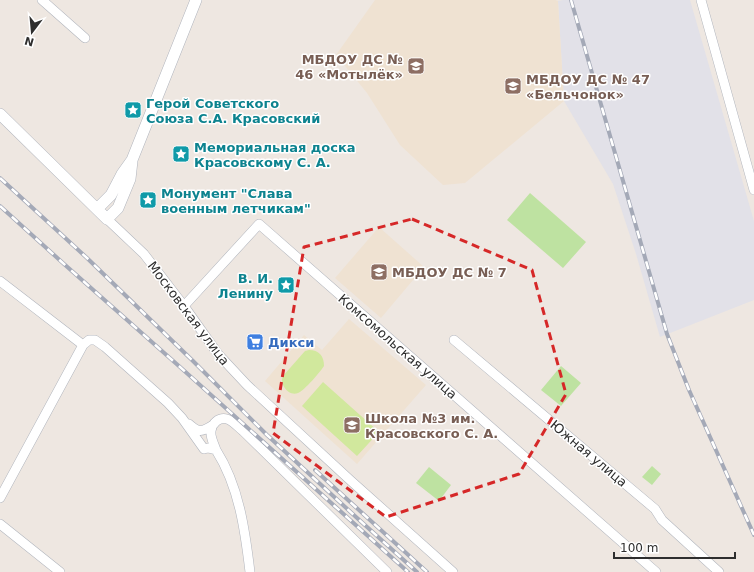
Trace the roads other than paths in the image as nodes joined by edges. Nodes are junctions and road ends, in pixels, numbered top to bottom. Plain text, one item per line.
1 (42, 0) edge
2 (196, 0) edge
3 (701, 0) edge
4 (85, 38) dead end
5 (0, 114) edge
6 (132, 160) junction
7 (754, 190) edge
8 (97, 209) junction
9 (108, 219) junction
10 (0, 281) edge
11 (184, 306) junction
12 (454, 340) dead end
13 (83, 345) junction
14 (182, 418) junction
15 (213, 425) junction
16 (212, 449) junction
17 (0, 498) edge
18 (0, 524) edge
19 (60, 572) edge
20 (250, 572) edge
21 (387, 572) edge
22 (453, 572) edge
23 (656, 572) edge
24 (719, 572) edge

1 - 4 street
2 - 6 street
3 - 7 street
5 - 8 street, Московская улица
6 - 8 street
6 - 9 street
8 - 9 street, Московская улица
9 - 11 street, Московская улица
10 - 13 street
11 - 22 street, Московская улица
11 - 23 street, Комсомольская улица
12 - 24 street, Южная улица
13 - 14 street
13 - 17 street
14 - 15 street
14 - 16 street
15 - 16 street
15 - 21 street
16 - 20 street
18 - 19 street

